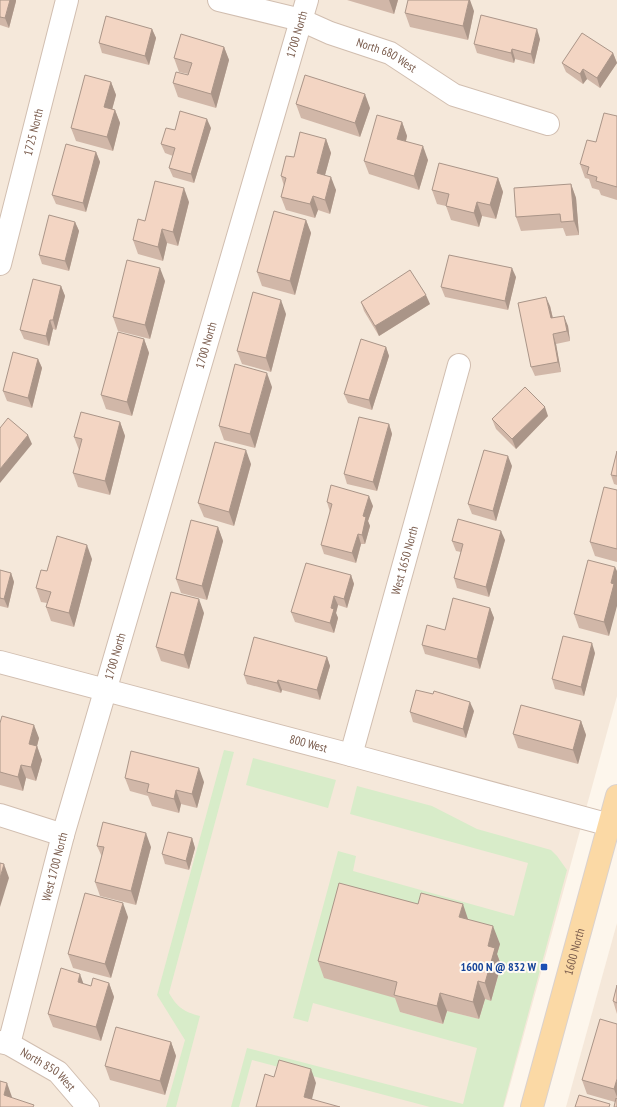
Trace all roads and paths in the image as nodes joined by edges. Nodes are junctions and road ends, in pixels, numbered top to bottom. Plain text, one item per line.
1 (67, 0) edge
2 (219, 0) edge
3 (304, 10) edge
4 (548, 124) dead end
5 (8, 191) edge
6 (0, 264) edge
7 (459, 365) dead end
8 (0, 662) edge
9 (107, 690) junction
10 (351, 755) junction
11 (617, 796) edge
12 (0, 815) edge
13 (613, 826) edge
14 (63, 835) junction
15 (4, 1043) edge
16 (88, 1107) edge
17 (532, 1107) edge

1 - 5 street, 1725 North
2 - 3 street, North 680 West
3 - 4 street, North 680 West
3 - 9 street, 1700 North
5 - 6 street, 1725 North
7 - 10 street, West 1650 North
8 - 9 street, 800 West
9 - 10 street, 800 West
9 - 14 street, West 1700 North
10 - 13 street, 800 West
11 - 13 main road, 1600 North
12 - 14 street
13 - 17 main road, 1600 North
14 - 15 street, West 1700 North
15 - 16 street, North 850 West

